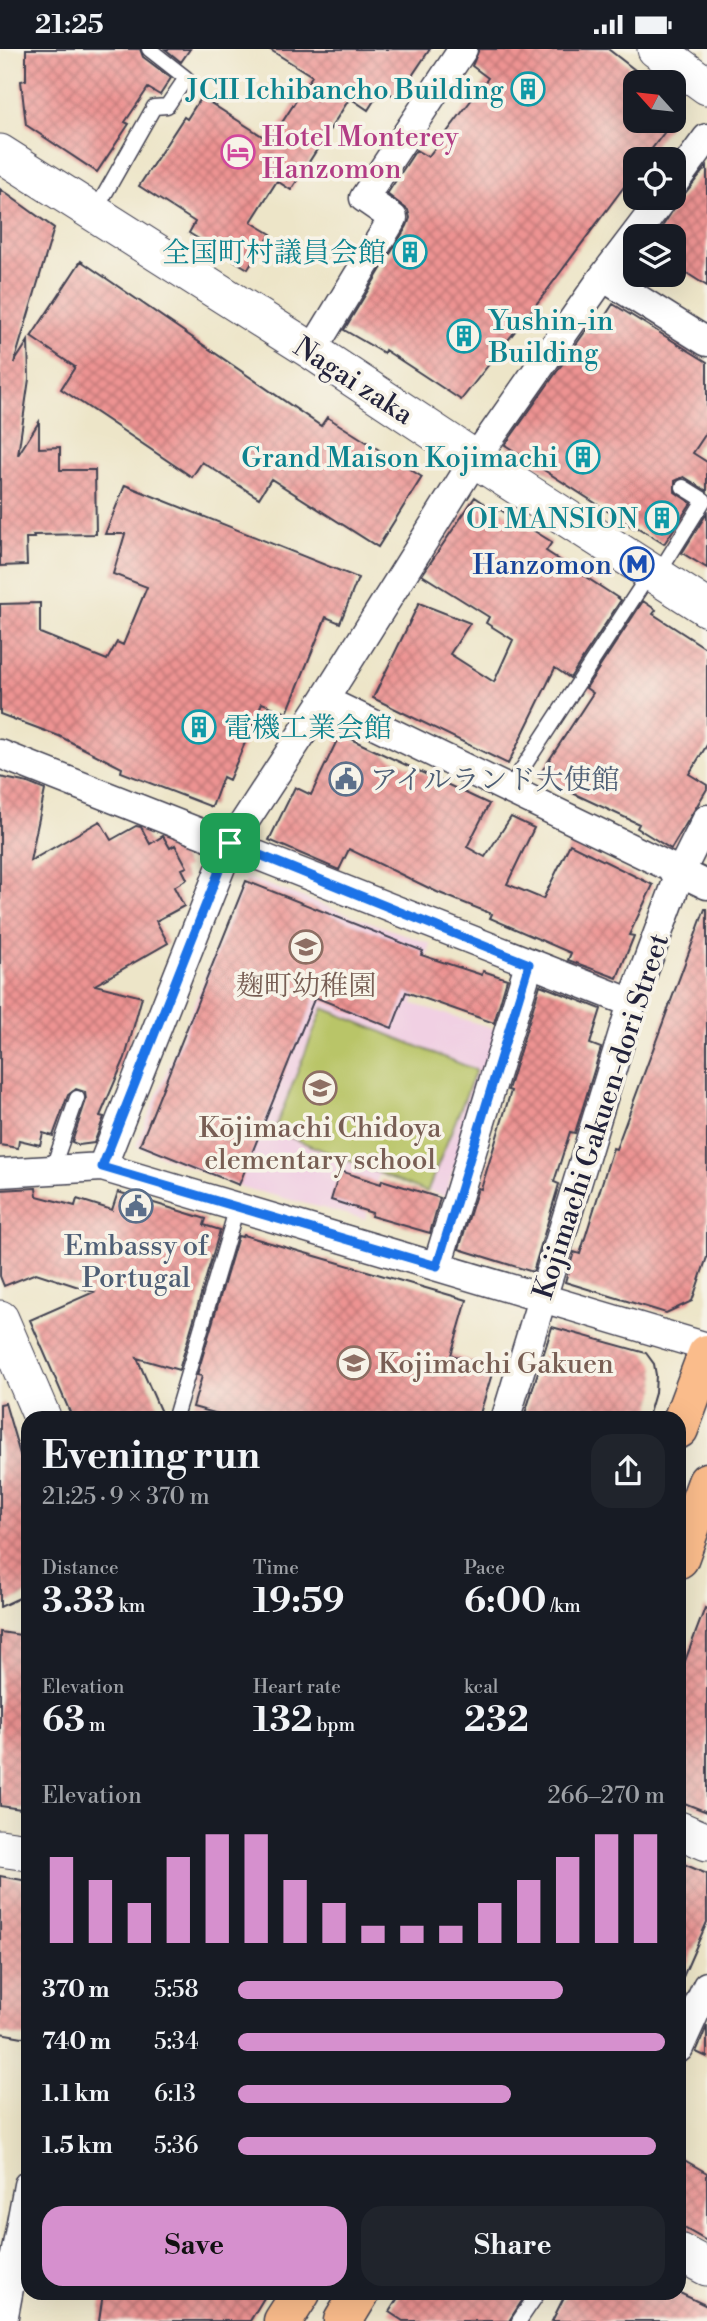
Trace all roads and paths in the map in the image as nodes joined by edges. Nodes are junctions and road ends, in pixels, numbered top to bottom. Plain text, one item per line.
1 (149, 49) edge
2 (463, 49) edge
3 (656, 49) edge
4 (707, 86) edge
5 (707, 138) edge
6 (0, 153) edge
7 (686, 167) edge
8 (654, 210) edge
9 (93, 214) junction
10 (603, 277) junction
11 (707, 342) edge
12 (312, 351) junction
13 (475, 459) junction
14 (683, 487) dead end
15 (654, 573) junction
16 (707, 608) edge
17 (324, 700) junction
18 (0, 754) edge
19 (509, 789) junction
20 (707, 819) edge
21 (230, 843) junction
22 (681, 871) junction
23 (707, 885) edge
24 (529, 964) junction
25 (632, 1003) junction
26 (77, 1098) dead end
27 (102, 1167) junction
28 (52, 1170) junction
29 (0, 1173) edge
30 (237, 1207) junction
31 (437, 1266) junction
32 (543, 1297) junction
33 (0, 1319) edge
34 (707, 1347) edge
35 (707, 1354) edge
36 (39, 1411) edge
37 (177, 1411) edge
38 (508, 1411) edge
39 (686, 1411) edge
40 (706, 1490) edge
41 (686, 1541) edge
42 (686, 1833) edge
43 (707, 1842) edge
44 (0, 1848) edge
45 (21, 1851) edge
46 (707, 1986) edge
47 (686, 2032) edge
48 (686, 2256) edge
49 (707, 2267) edge
50 (20, 2275) edge
51 (296, 2300) edge
52 (356, 2300) edge
53 (533, 2300) edge
54 (3, 2321) edge
55 (283, 2321) edge
56 (343, 2321) edge
57 (519, 2321) edge

1 - 9 lane
2 - 12 street
3 - 4 street
5 - 7 street
6 - 9 street, Nagai zaka
8 - 10 street
9 - 12 street, Nagai zaka
10 - 11 street
10 - 13 street
12 - 13 street, Nagai zaka
13 - 15 street, Nagai zaka
13 - 17 street
14 - 15 lane
15 - 16 street, Nagai zaka
15 - 19 lane
17 - 19 street
17 - 21 street
18 - 21 street
19 - 22 street
20 - 22 street, Kojimachi Gakuen-dori Street
21 - 24 street
21 - 27 street
22 - 23 street
22 - 25 street, Kojimachi Gakuen-dori Street
24 - 25 street
24 - 31 street
25 - 32 street, Kojimachi Gakuen-dori Street
26 - 28 lane
27 - 28 street
27 - 30 street
28 - 29 street
30 - 31 street
30 - 37 lane
31 - 32 street
32 - 34 street
32 - 38 street, Kojimachi Gakuen-dori Street
33 - 36 street
35 - 39 highway
40 - 41 highway
42 - 43 street
44 - 45 street
46 - 47 street
48 - 49 street
50 - 54 street
51 - 55 highway
52 - 56 highway
53 - 57 lane

